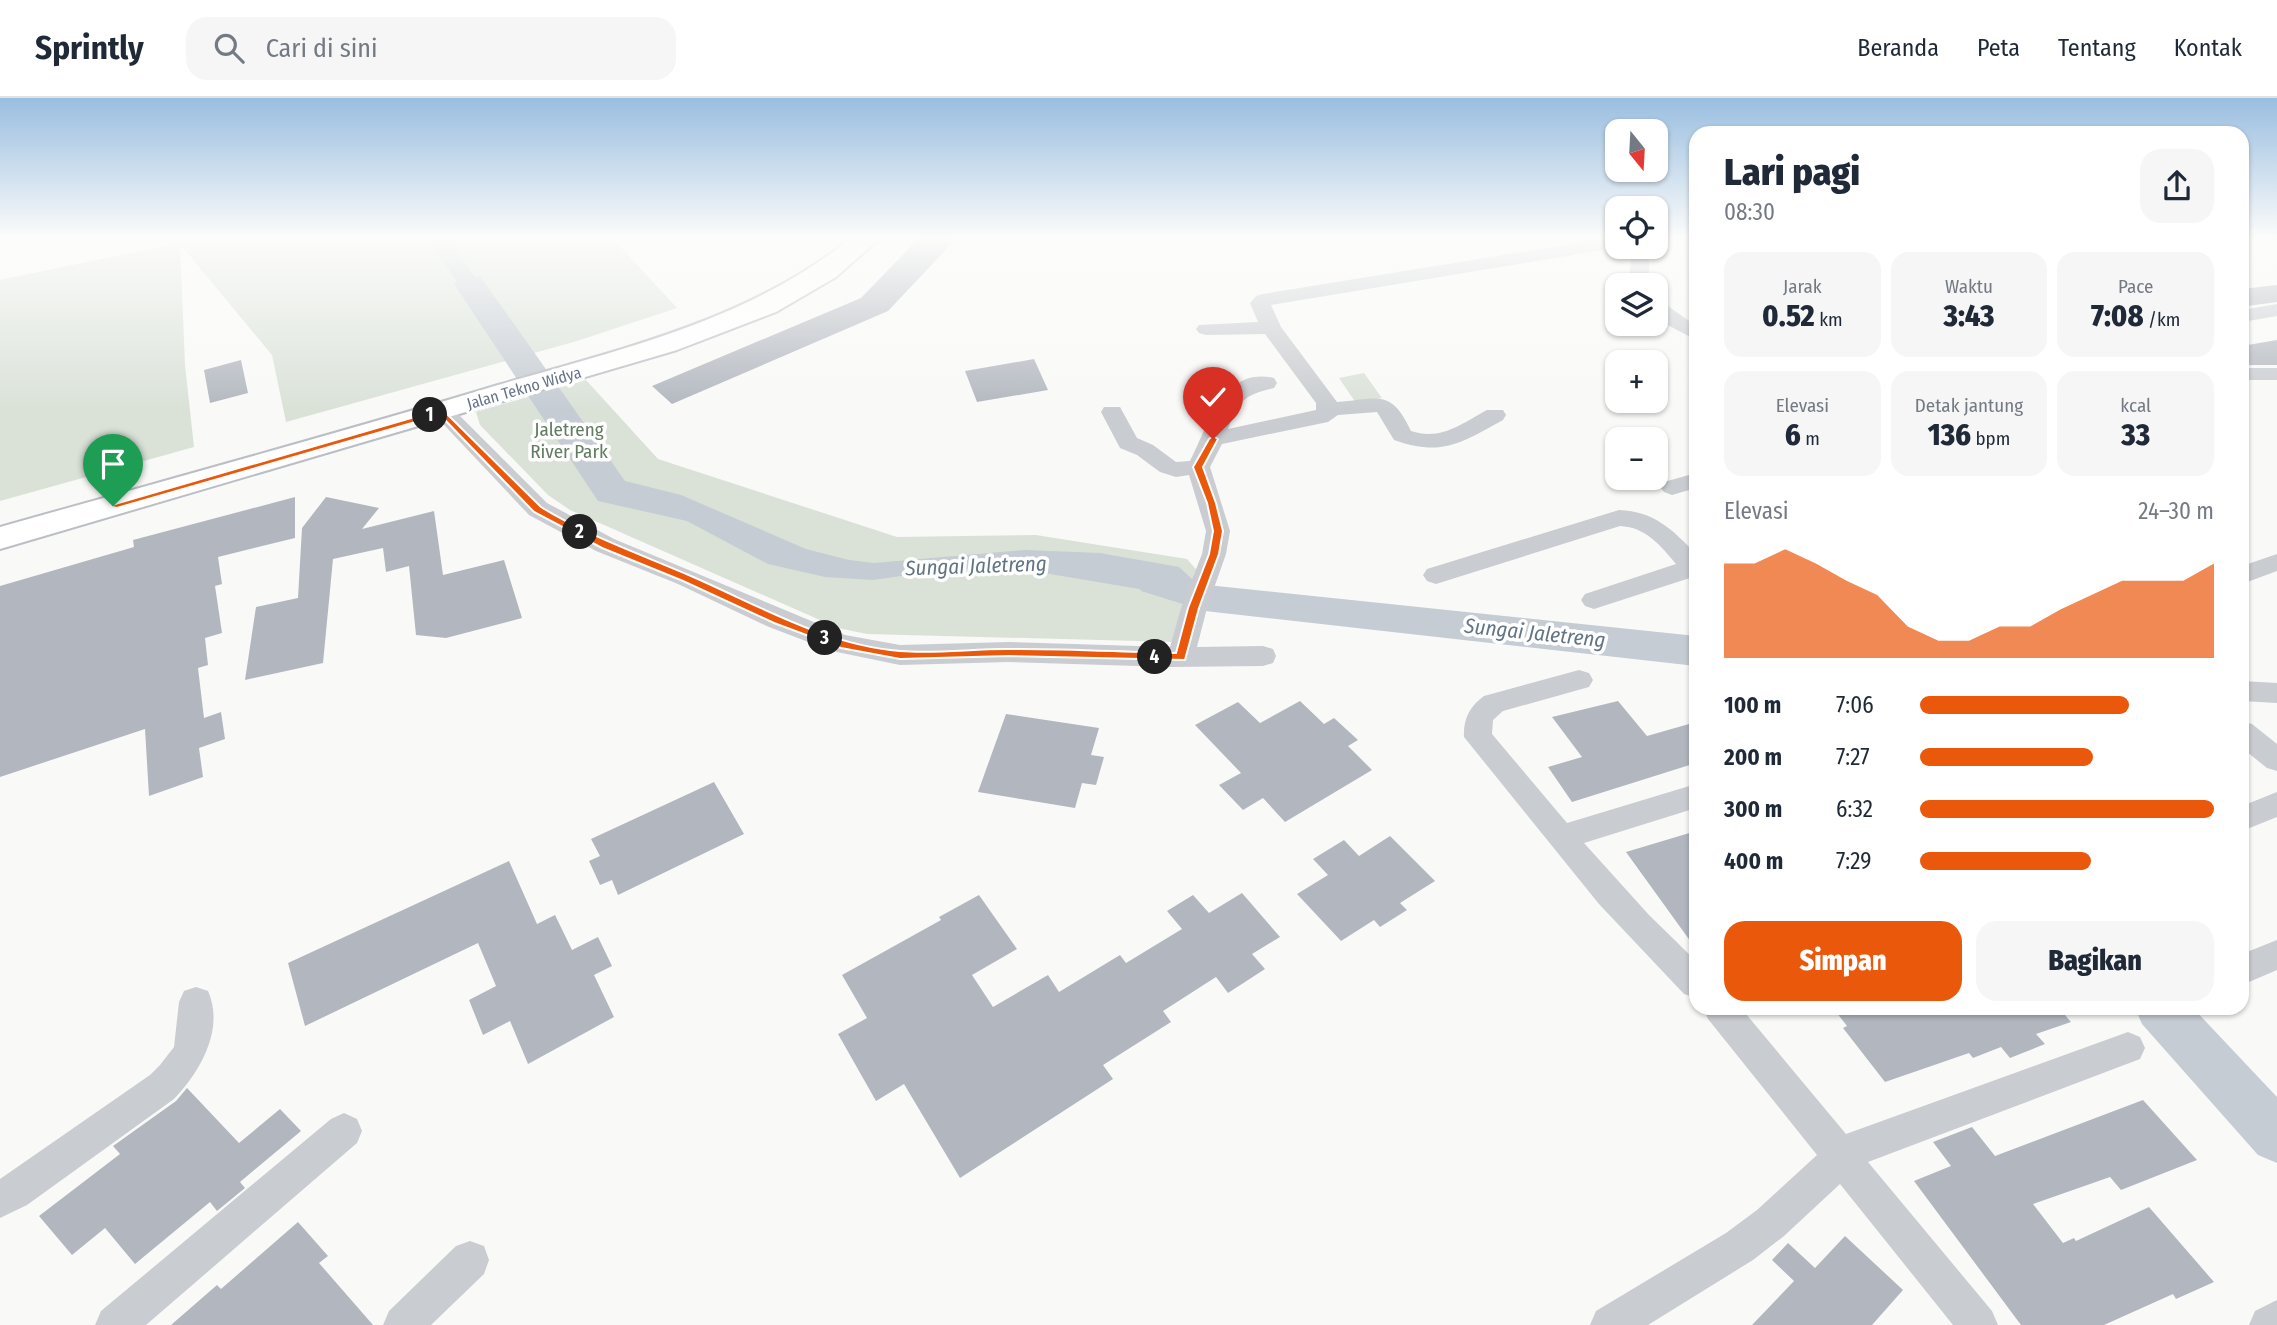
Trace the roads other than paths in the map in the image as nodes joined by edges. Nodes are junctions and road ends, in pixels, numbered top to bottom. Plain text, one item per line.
1 (732, 295) edge
2 (785, 295) edge
3 (1292, 295) edge
4 (2277, 310) edge
5 (2249, 315) edge
6 (1668, 318) edge
7 (1271, 328) junction
8 (1206, 329) dead end
9 (1689, 330) edge
10 (577, 360) junction
11 (2277, 374) edge
12 (2249, 375) edge
13 (1266, 383) dead end
14 (470, 391) junction
15 (1327, 409) junction
16 (442, 411) junction
17 (1112, 412) dead end
18 (1495, 415) dead end
19 (1213, 439) junction
20 (1198, 467) junction
21 (1689, 483) edge
22 (1672, 487) dead end
23 (0, 514) edge
24 (0, 538) edge
25 (1689, 562) edge
26 (2277, 562) edge
27 (1689, 570) edge
28 (2249, 572) edge
29 (1436, 575) dead end
30 (1594, 600) dead end
31 (1263, 656) dead end
32 (1181, 657) junction
33 (1579, 680) dead end
34 (2249, 691) edge
35 (2277, 693) edge
36 (2249, 738) edge
37 (2277, 760) edge
38 (1689, 798) edge
39 (2277, 804) edge
40 (2249, 816) edge
41 (1562, 838) junction
42 (2277, 954) edge
43 (2249, 967) edge
44 (1689, 972) edge
45 (195, 1002) dead end
46 (1726, 1015) edge
47 (2128, 1048) dead end
48 (344, 1131) dead end
49 (1842, 1156) junction
50 (0, 1199) edge
51 (470, 1261) dead end
52 (2277, 1320) edge
53 (115, 1325) edge
54 (403, 1325) edge
55 (1610, 1325) edge
56 (1978, 1325) edge
57 (2269, 1325) edge

1 - 10 main road, Jalan Tekno Widya
2 - 10 main road, Jalan Tekno Widya
3 - 7 street
4 - 5 street
6 - 9 street
7 - 8 street
7 - 15 street
10 - 14 main road, Jalan Tekno Widya
11 - 12 street
13 - 19 street
14 - 16 main road, Jalan Tekno Widya
14 - 23 main road, Jalan Tekno Widya
15 - 18 street
15 - 19 street
16 - 24 main road, Jalan Tekno Widya
16 - 32 street
17 - 20 street
19 - 20 street
20 - 32 street
21 - 22 street
25 - 29 street
26 - 28 street
27 - 30 street
31 - 32 street
33 - 41 street
34 - 35 street
36 - 37 street
38 - 41 street
39 - 40 street
41 - 44 street
42 - 43 street
45 - 50 street
46 - 49 street
47 - 49 street
48 - 53 street
49 - 55 street
49 - 56 street
51 - 54 street
52 - 57 street

